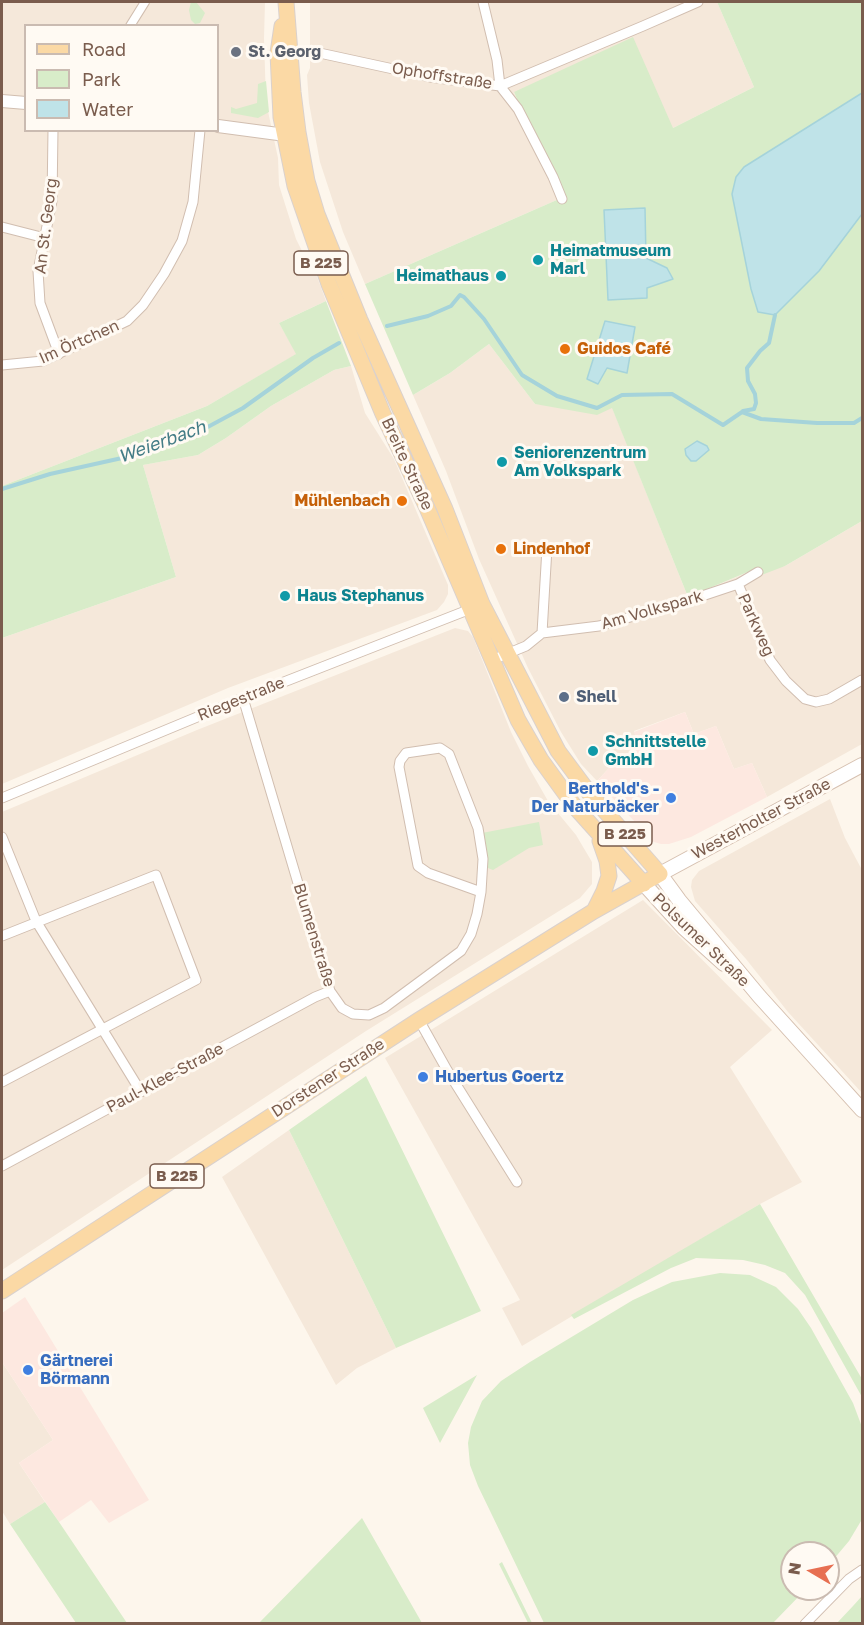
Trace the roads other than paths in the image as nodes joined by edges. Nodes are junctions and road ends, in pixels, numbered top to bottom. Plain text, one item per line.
1 (145, 2) edge
2 (286, 2) edge
3 (483, 2) edge
4 (698, 2) edge
5 (131, 24) edge
6 (284, 53) junction
7 (500, 86) junction
8 (2, 101) edge
9 (24, 103) edge
10 (219, 126) edge
11 (53, 132) edge
12 (200, 132) edge
13 (291, 133) junction
14 (562, 199) dead end
15 (2, 227) edge
16 (45, 238) junction
17 (58, 354) junction
18 (2, 365) edge
19 (547, 548) dead end
20 (758, 572) dead end
21 (738, 584) junction
22 (477, 607) junction
23 (542, 633) junction
24 (507, 654) junction
25 (492, 660) junction
26 (862, 680) edge
27 (243, 698) junction
28 (862, 765) edge
29 (2, 798) edge
30 (599, 836) junction
31 (2, 837) edge
32 (660, 874) junction
33 (644, 884) junction
34 (481, 892) junction
35 (594, 911) junction
36 (36, 921) junction
37 (2, 936) edge
38 (330, 991) junction
39 (759, 996) junction
40 (419, 1020) junction
41 (101, 1029) junction
42 (2, 1082) edge
43 (141, 1092) junction
44 (862, 1110) edge
45 (2, 1166) edge
46 (517, 1182) dead end
47 (2, 1291) edge
48 (862, 1570) edge
49 (805, 1623) edge

1 - 5 street
2 - 6 main road, Breite Straße / B 225
3 - 7 street
4 - 7 street, Ophoffstraße
6 - 7 street, Ophoffstraße
6 - 13 main road, Breite Straße / B 225
7 - 14 street
8 - 9 street
10 - 13 street
11 - 16 street, An St. Georg
12 - 17 street, Im Örtchen
13 - 22 main road, Breite Straße / B 225
15 - 16 street
16 - 17 street, An St. Georg
17 - 18 street, Im Örtchen
19 - 23 street
20 - 21 street, Am Volkspark
21 - 23 street, Am Volkspark
21 - 26 street, Parkweg
22 - 24 main road, Breite Straße / B 225
22 - 25 main road, Breite Straße / B 225
22 - 27 street, Riegestraße
23 - 24 street, Am Volkspark
24 - 25 street, Am Volkspark
24 - 32 main road, Breite Straße / B 225
25 - 30 main road, Breite Straße / B 225
27 - 29 street, Riegestraße
27 - 38 street, Blumenstraße
28 - 32 main road, Westerholter Straße
30 - 33 main road, Breite Straße / B 225
30 - 35 main road
31 - 36 street
32 - 33 main road, Dorstener Straße
32 - 39 main road, Polsumer Straße
33 - 35 main road, Dorstener Straße
33 - 39 main road, Polsumer Straße
34 - 34 street, Blumenstraße
34 - 38 street, Blumenstraße
35 - 40 main road, Dorstener Straße / B 225
36 - 37 street
36 - 41 street
36 - 41 street
38 - 43 street, Paul-Klee-Straße
39 - 44 main road, Polsumer Straße
40 - 46 street
40 - 47 main road, Dorstener Straße / B 225
41 - 42 street
41 - 43 street
43 - 45 street, Paul-Klee-Straße
48 - 49 street

